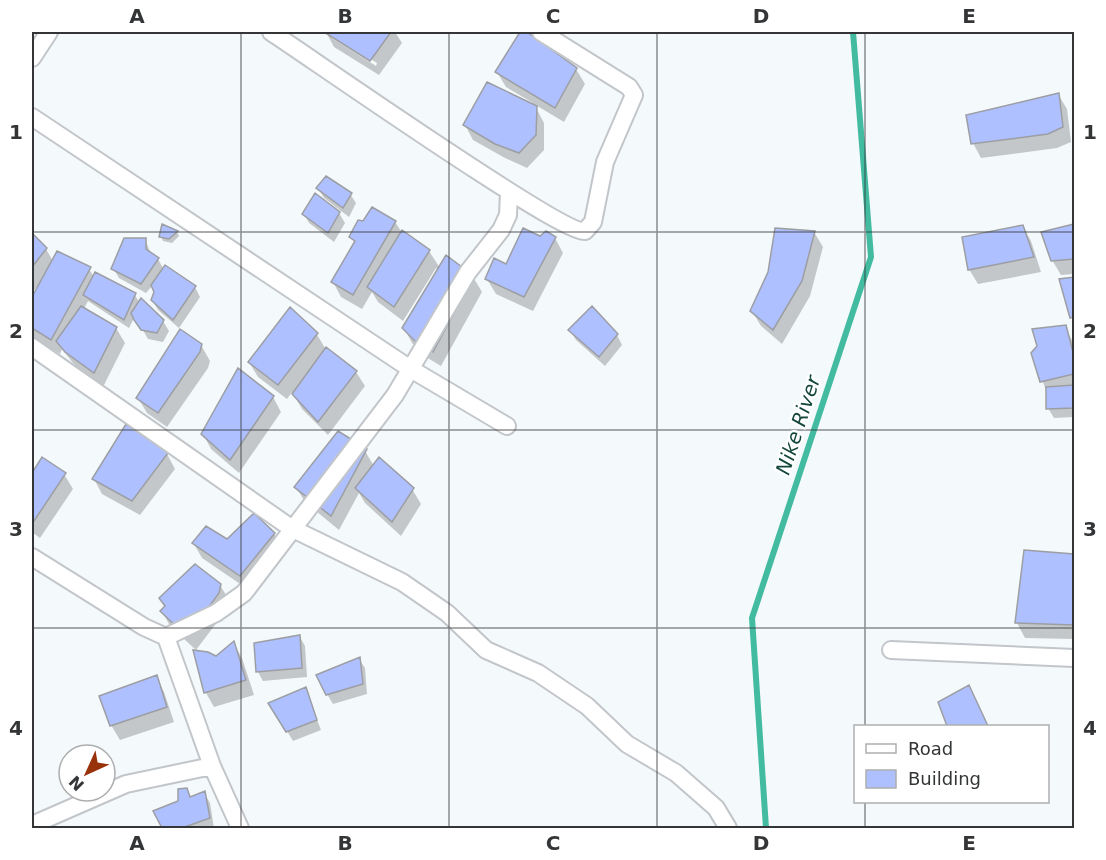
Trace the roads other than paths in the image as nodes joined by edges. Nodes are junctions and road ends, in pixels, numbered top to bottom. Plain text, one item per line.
1 (50, 32) edge
2 (271, 32) edge
3 (541, 32) edge
4 (32, 58) edge
5 (32, 117) edge
6 (509, 192) junction
7 (32, 347) edge
8 (409, 368) junction
9 (507, 426) dead end
10 (291, 528) junction
11 (32, 557) edge
12 (166, 637) junction
13 (891, 650) dead end
14 (1074, 658) edge
15 (212, 766) junction
16 (32, 825) edge
17 (240, 828) edge
18 (728, 828) edge

1 - 4 street
2 - 6 street
3 - 6 street
5 - 8 street
6 - 8 street
7 - 10 street
8 - 9 street
8 - 10 street
10 - 12 street
10 - 18 street
11 - 12 street
12 - 15 street
13 - 14 street
15 - 16 street
15 - 17 street

